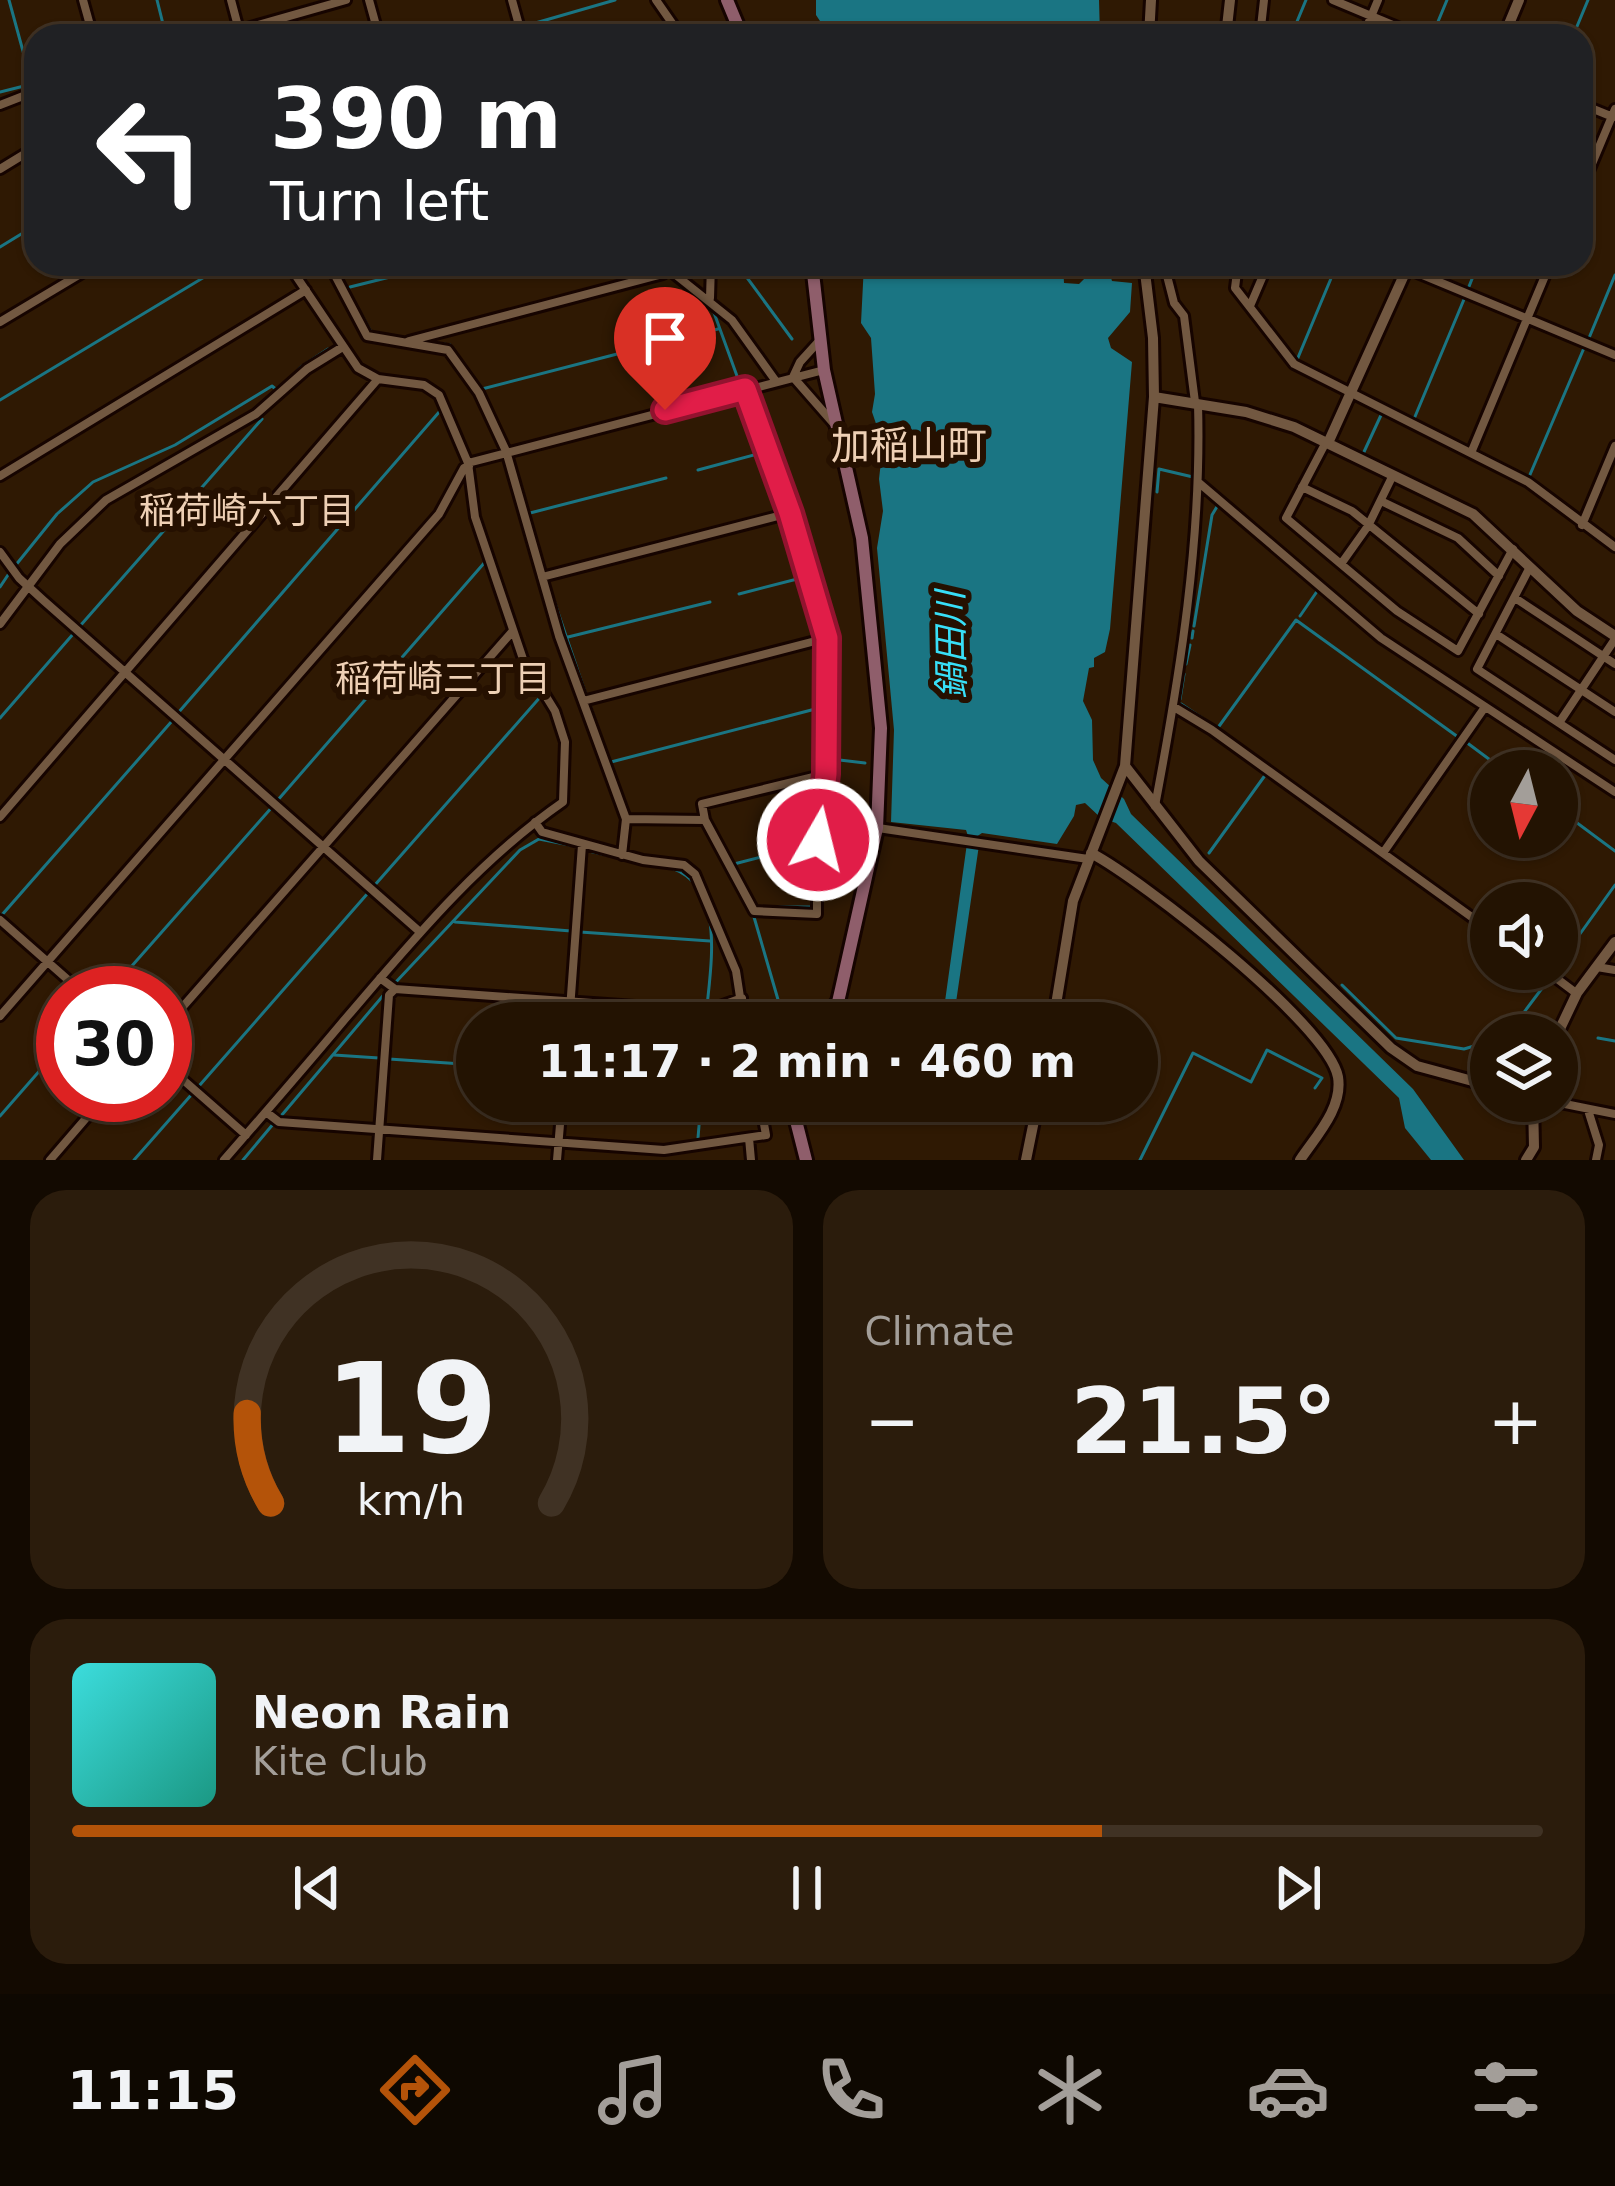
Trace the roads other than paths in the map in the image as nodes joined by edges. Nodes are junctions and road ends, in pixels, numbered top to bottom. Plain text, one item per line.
1 (346, 0) edge
2 (1334, 0) edge
3 (1378, 0) edge
4 (1372, 16) junction
5 (260, 24) edge
6 (1368, 24) edge
7 (1391, 24) edge
8 (1614, 114) edge
9 (1593, 162) edge
10 (77, 276) edge
11 (295, 276) edge
12 (336, 276) edge
13 (655, 276) edge
14 (679, 276) edge
15 (711, 276) edge
16 (813, 276) edge
17 (1152, 276) edge
18 (1158, 276) edge
19 (1237, 276) edge
20 (1263, 276) edge
21 (1400, 276) edge
22 (1427, 276) edge
23 (1545, 276) edge
24 (304, 292) junction
25 (710, 299) junction
26 (1249, 308) junction
27 (1527, 319) junction
28 (0, 322) edge
29 (820, 340) junction
30 (409, 342) junction
31 (337, 350) junction
32 (1615, 355) edge
33 (824, 370) junction
34 (793, 377) junction
35 (775, 380) junction
36 (376, 382) junction
37 (745, 389) junction
38 (1354, 392) junction
39 (1154, 397) junction
40 (1197, 402) junction
41 (836, 426) junction
42 (1327, 443) junction
43 (1615, 446) edge
44 (506, 451) junction
45 (1471, 453) junction
46 (467, 466) junction
47 (1393, 475) junction
48 (0, 476) edge
49 (1198, 482) junction
50 (1302, 487) junction
51 (1382, 501) junction
52 (790, 513) junction
53 (1582, 525) junction
54 (1369, 526) junction
55 (1615, 547) edge
56 (1513, 549) junction
57 (0, 552) edge
58 (1341, 564) junction
59 (1531, 567) junction
60 (1499, 576) junction
61 (542, 577) junction
62 (28, 586) junction
63 (1515, 598) junction
64 (1479, 614) junction
65 (0, 624) edge
66 (513, 631) junction
67 (1496, 634) junction
68 (827, 638) junction
69 (1615, 638) edge
70 (1604, 656) junction
71 (1615, 664) edge
72 (127, 672) junction
73 (1581, 690) junction
74 (583, 701) junction
75 (1174, 707) junction
76 (1485, 707) junction
77 (1615, 712) edge
78 (1559, 723) junction
79 (225, 759) junction
80 (1615, 760) edge
81 (1125, 766) junction
82 (826, 774) junction
83 (1615, 793) edge
84 (1154, 808) junction
85 (0, 817) edge
86 (626, 819) junction
87 (705, 820) junction
88 (535, 822) junction
89 (877, 828) junction
90 (324, 845) junction
91 (582, 845) junction
92 (1383, 853) junction
93 (622, 855) junction
94 (1089, 856) junction
95 (1470, 916) edge
96 (0, 920) edge
97 (420, 932) junction
98 (1615, 942) edge
99 (47, 962) junction
100 (52, 966) edge
101 (1597, 967) junction
102 (1615, 970) edge
103 (380, 978) junction
104 (394, 989) junction
105 (1573, 990) edge
106 (1577, 993) junction
107 (192, 996) edge
108 (742, 998) junction
109 (558, 1002) edge
110 (571, 1002) edge
111 (731, 1002) edge
112 (742, 1002) edge
113 (838, 1002) edge
114 (1056, 1002) edge
115 (1567, 1014) edge
116 (0, 1016) edge
117 (1470, 1080) edge
118 (192, 1088) edge
119 (1578, 1107) edge
120 (1584, 1108) junction
121 (266, 1112) junction
122 (1615, 1114) edge
123 (83, 1122) edge
124 (560, 1122) edge
125 (764, 1122) edge
126 (796, 1122) edge
127 (1034, 1122) edge
128 (1533, 1122) edge
129 (379, 1130) junction
130 (246, 1135) junction
131 (749, 1138) junction
132 (558, 1142) junction
133 (50, 1160) edge
134 (224, 1160) edge
135 (377, 1160) edge
136 (557, 1160) edge
137 (751, 1160) edge
138 (806, 1160) edge
139 (1026, 1160) edge
140 (1300, 1160) edge
141 (1526, 1160) edge
142 (1596, 1160) edge

1 - 5 street
2 - 4 street
3 - 4 street
4 - 6 street
4 - 7 street
8 - 9 street
10 - 28 street
11 - 24 street
12 - 30 street
13 - 30 street
14 - 25 street
15 - 25 street
16 - 29 main road
17 - 39 street
18 - 40 street
19 - 26 street
20 - 26 street
21 - 38 street
22 - 27 street
23 - 27 street
24 - 31 street
24 - 48 street
25 - 35 street
26 - 38 street
27 - 32 street
27 - 45 street
29 - 33 main road
29 - 34 street
30 - 44 street
31 - 36 street
31 - 62 street
33 - 34 street
33 - 41 main road
34 - 35 street
34 - 41 street
35 - 37 street
36 - 46 street
36 - 72 street
37 - 44 street
37 - 52 street
38 - 42 street
38 - 45 street
39 - 40 street
39 - 81 street
40 - 42 street
40 - 49 street
41 - 89 main road
42 - 47 street
42 - 50 street
43 - 53 street
44 - 46 street
44 - 61 street
45 - 53 street
46 - 66 street
46 - 79 street
47 - 51 street
47 - 56 street
49 - 75 street
49 - 76 street
50 - 54 street
50 - 58 street
51 - 54 street
51 - 60 street
52 - 61 street
52 - 68 street
53 - 55 street
54 - 58 street
54 - 64 street
56 - 59 street
56 - 60 street
57 - 62 street
58 - 64 street
59 - 63 street
59 - 69 street
60 - 64 street
61 - 74 street
62 - 65 street
62 - 72 street
63 - 67 street
63 - 70 street
66 - 88 street
66 - 90 street
67 - 73 street
67 - 78 street
68 - 74 street
68 - 82 street
69 - 70 street
70 - 71 street
70 - 73 street
72 - 79 street
72 - 85 street
73 - 77 street
73 - 78 street
74 - 86 street
75 - 84 street
75 - 92 street
76 - 83 street
76 - 92 street
78 - 80 street
79 - 90 street
79 - 99 street
81 - 84 street
81 - 94 street
82 - 87 street
82 - 87 street
84 - 117 street
86 - 87 street
86 - 93 street
88 - 91 street
88 - 97 street
89 - 94 street
89 - 113 main road
90 - 97 street
90 - 107 street
91 - 93 street
91 - 110 street
92 - 95 street
93 - 108 street
94 - 114 street
94 - 140 street
96 - 99 street
97 - 103 street
98 - 101 street
99 - 100 street
99 - 116 street
101 - 102 street
101 - 106 street
103 - 104 street
103 - 121 street
104 - 109 street
104 - 129 street
105 - 106 street
106 - 115 street
108 - 111 street
108 - 112 street
118 - 130 street
119 - 120 street
120 - 122 street
120 - 142 street
121 - 129 street
121 - 130 street
123 - 133 street
124 - 132 street
125 - 131 street
126 - 138 main road
127 - 139 street
128 - 141 street
129 - 132 street
129 - 135 street
130 - 134 street
131 - 132 street
131 - 137 street
132 - 136 street

